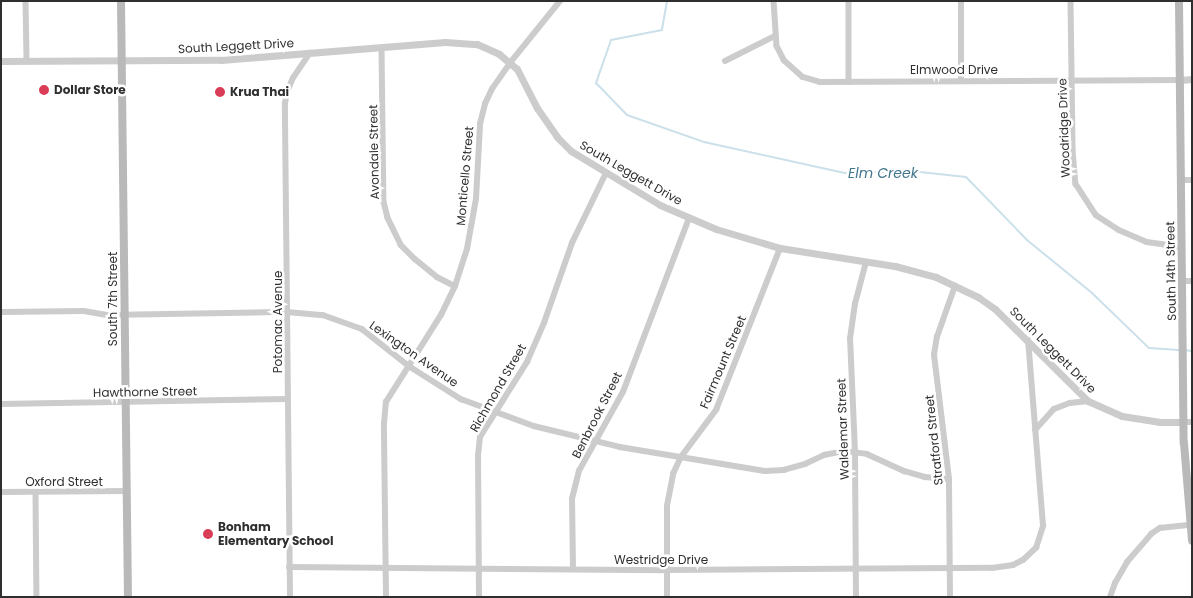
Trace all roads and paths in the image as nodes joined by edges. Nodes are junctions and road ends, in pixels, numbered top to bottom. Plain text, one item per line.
1 (26, 1) edge
2 (121, 1) edge
3 (560, 1) edge
4 (774, 1) edge
5 (849, 1) edge
6 (961, 1) edge
7 (1071, 1) edge
8 (1179, 1) edge
9 (775, 36) junction
10 (382, 48) junction
11 (310, 53) junction
12 (121, 60) junction
13 (1, 61) edge
14 (27, 61) junction
15 (725, 61) dead end
16 (510, 63) junction
17 (1192, 79) edge
18 (1072, 80) junction
19 (1180, 80) junction
20 (961, 81) junction
21 (849, 82) junction
22 (606, 173) junction
23 (1182, 180) junction
24 (1192, 180) edge
25 (689, 218) junction
26 (1182, 246) junction
27 (780, 248) junction
28 (866, 262) junction
29 (1183, 281) junction
30 (1192, 281) edge
31 (455, 286) junction
32 (955, 286) junction
33 (1, 312) edge
34 (288, 312) junction
35 (124, 315) junction
36 (1028, 341) junction
37 (409, 366) junction
38 (288, 399) junction
39 (1088, 401) junction
40 (125, 403) junction
41 (1, 404) edge
42 (494, 412) junction
43 (1188, 422) edge
44 (1035, 430) junction
45 (595, 441) junction
46 (855, 452) junction
47 (681, 457) junction
48 (949, 479) junction
49 (1, 492) edge
50 (36, 492) junction
51 (127, 492) junction
52 (1190, 525) junction
53 (1192, 540) edge
54 (289, 567) junction
55 (950, 567) junction
56 (386, 568) junction
57 (479, 568) junction
58 (855, 569) junction
59 (573, 570) junction
60 (667, 570) junction
61 (37, 597) edge
62 (128, 597) edge
63 (290, 597) edge
64 (386, 597) edge
65 (479, 597) edge
66 (667, 597) edge
67 (856, 597) edge
68 (950, 597) edge
69 (1110, 597) edge

1 - 14 street
2 - 12 main road, South 7th Street
3 - 16 street, Monticello Street
4 - 9 street, Elmwood Drive
5 - 21 street
6 - 20 street
7 - 18 street, Woodridge Drive
8 - 19 main road, South 14th Street
9 - 15 street
9 - 21 street, Elmwood Drive
10 - 11 street, South Leggett Drive
10 - 16 street, South Leggett Drive
10 - 31 street, Avondale Street
11 - 12 street, South Leggett Drive
11 - 34 street, Potomac Avenue
12 - 14 street, South Leggett Drive
12 - 35 main road, South 7th Street
13 - 14 street, South Leggett Drive
16 - 22 street, South Leggett Drive
16 - 31 street, Monticello Street
17 - 19 street, Elmwood Drive
18 - 19 street, Elmwood Drive
18 - 20 street, Elmwood Drive
18 - 26 street, Woodridge Drive
19 - 23 main road, South 14th Street
20 - 21 street, Elmwood Drive
22 - 25 street, South Leggett Drive
22 - 42 street, Richmond Street
23 - 24 street
23 - 26 main road, South 14th Street
25 - 27 street, South Leggett Drive
25 - 45 street, Benbrook Street
26 - 29 main road, South 14th Street
27 - 28 street, South Leggett Drive
27 - 47 street, Fairmount Street
28 - 32 street, South Leggett Drive
28 - 46 street, Waldemar Street
29 - 30 street
29 - 43 main road, South 14th Street
31 - 37 street, Monticello Street
32 - 36 street, South Leggett Drive
32 - 48 street, Stratford Street
33 - 35 street, Lexington Avenue
34 - 35 street, Lexington Avenue
34 - 37 street, Lexington Avenue
34 - 38 street, Potomac Avenue
35 - 40 main road, South 7th Street
36 - 39 street, South Leggett Drive
36 - 44 street
37 - 42 street, Lexington Avenue
37 - 56 street, Monticello Street
38 - 40 street, Hawthorne Street
38 - 54 street, Potomac Avenue
39 - 43 street, South Leggett Drive
39 - 44 street
40 - 41 street, Hawthorne Street
40 - 51 main road, South 7th Street
42 - 45 street, Lexington Avenue
42 - 57 street, Richmond Street
43 - 52 main road, South 14th Street
44 - 55 street, Westridge Drive
45 - 47 street, Lexington Avenue
45 - 59 street, Benbrook Street
46 - 47 street, Lexington Avenue
46 - 48 street, Lexington Avenue
46 - 58 street, Waldemar Street
47 - 60 street, Fairmount Street
48 - 55 street, Stratford Street
49 - 50 street, Oxford Street
50 - 51 street, Oxford Street
50 - 61 street
51 - 62 main road, South 7th Street
52 - 53 main road, South 14th Street
52 - 69 street
54 - 56 street, Westridge Drive
54 - 63 street, Potomac Avenue
55 - 58 street, Westridge Drive
55 - 68 street, Stratford Street
56 - 57 street, Westridge Drive
56 - 64 street, Monticello Street
57 - 59 street, Westridge Drive
57 - 65 street, Richmond Street
58 - 60 street, Westridge Drive
58 - 67 street, Waldemar Street
59 - 60 street, Westridge Drive
60 - 66 street, Fairmount Street

